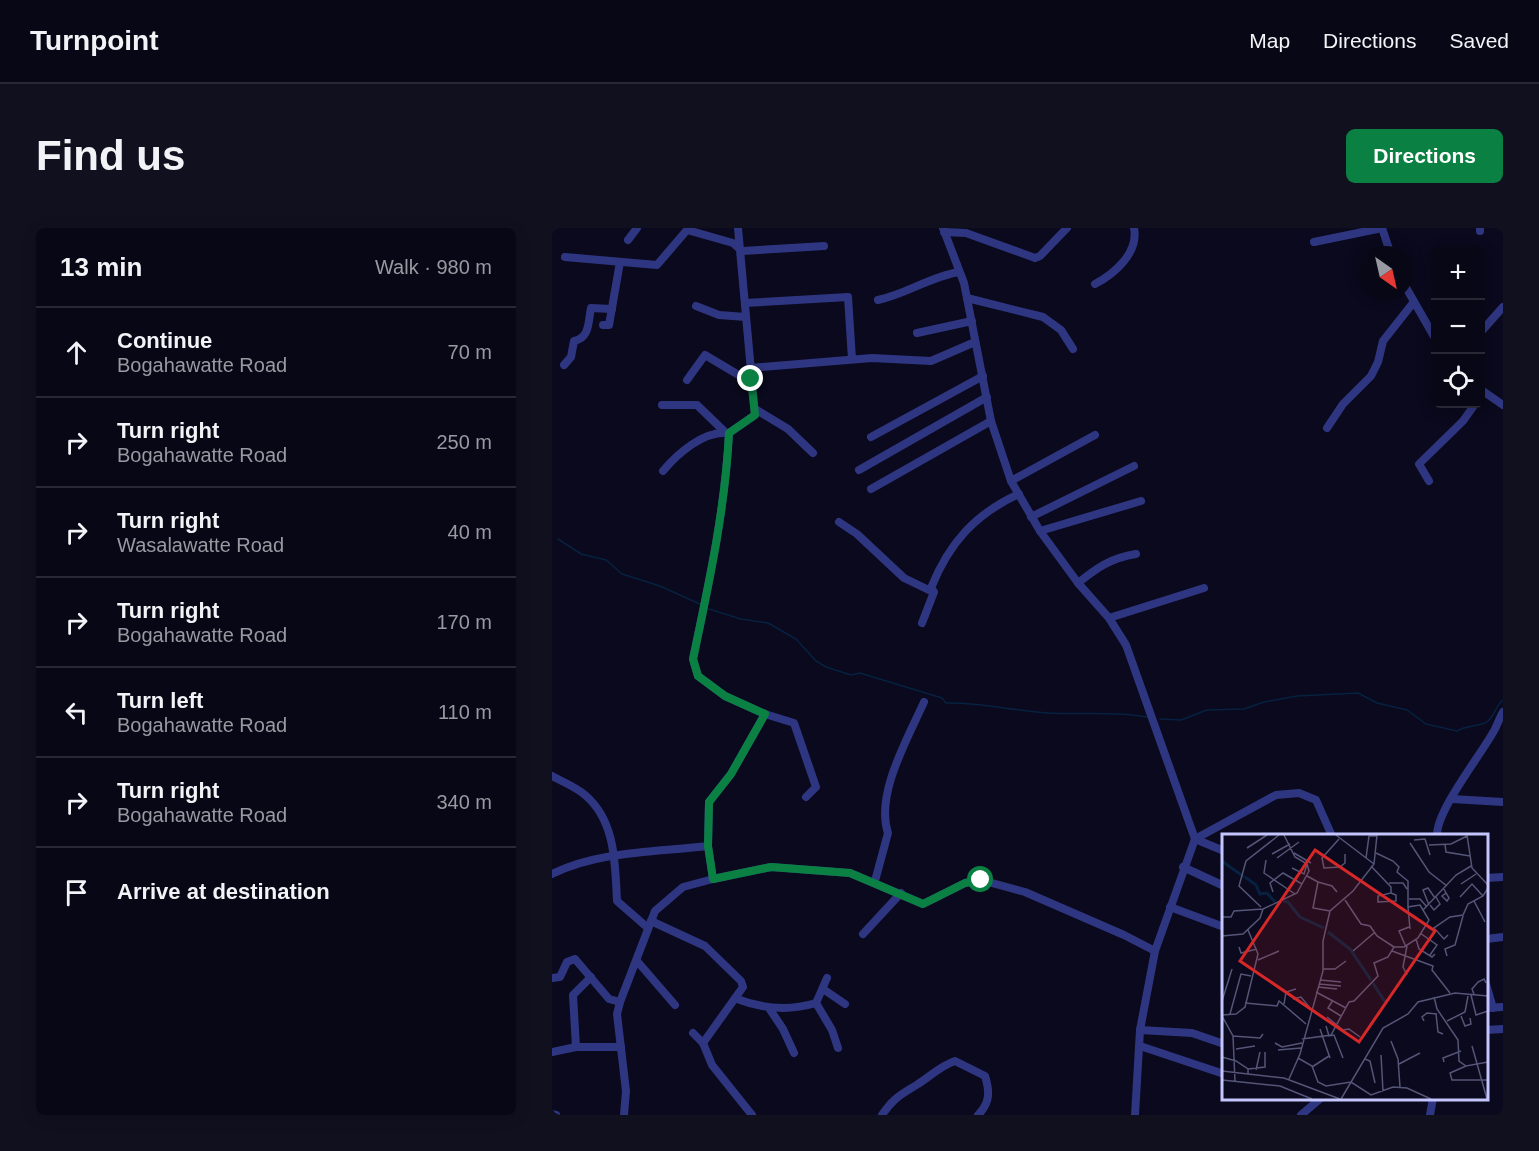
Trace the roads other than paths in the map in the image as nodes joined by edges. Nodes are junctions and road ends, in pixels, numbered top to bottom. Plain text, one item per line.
1 (637, 228) edge
2 (738, 228) edge
3 (1068, 228) edge
4 (1134, 228) edge
5 (1382, 228) edge
6 (943, 230) edge
7 (628, 240) dead end
8 (1314, 242) dead end
9 (824, 246) dead end
10 (1388, 246) edge
11 (742, 251) junction
12 (565, 257) dead end
13 (620, 262) junction
14 (958, 272) junction
15 (1095, 284) dead end
16 (967, 298) junction
17 (878, 300) dead end
18 (1412, 300) edge
19 (745, 303) junction
20 (1413, 303) junction
21 (696, 306) dead end
22 (1503, 307) edge
23 (612, 309) junction
24 (746, 317) junction
25 (972, 321) junction
26 (603, 325) dead end
27 (1485, 327) edge
28 (1431, 332) edge
29 (917, 333) dead end
30 (975, 342) junction
31 (1073, 349) dead end
32 (852, 359) junction
33 (564, 365) dead end
34 (750, 368) junction
35 (983, 376) junction
36 (751, 379) junction
37 (687, 380) dead end
38 (1485, 392) edge
39 (987, 397) junction
40 (662, 405) dead end
41 (1503, 405) edge
42 (1472, 408) edge
43 (755, 409) junction
44 (991, 421) junction
45 (1327, 428) dead end
46 (727, 432) junction
47 (1095, 435) dead end
48 (871, 437) dead end
49 (813, 453) dead end
50 (1134, 466) dead end
51 (859, 470) dead end
52 (663, 471) dead end
53 (1011, 481) junction
54 (1429, 481) dead end
55 (871, 489) dead end
56 (1019, 494) junction
57 (1141, 501) dead end
58 (1031, 517) junction
59 (839, 522) dead end
60 (1040, 531) junction
61 (1136, 554) dead end
62 (1078, 583) junction
63 (1204, 588) dead end
64 (934, 592) junction
65 (1109, 618) junction
66 (922, 623) dead end
67 (924, 702) dead end
68 (1503, 711) edge
69 (765, 714) junction
70 (1499, 731) edge
71 (552, 776) edge
72 (806, 796) dead end
73 (1452, 799) junction
74 (1503, 802) edge
75 (1331, 834) edge
76 (1437, 834) edge
77 (1195, 838) junction
78 (708, 846) junction
79 (1222, 850) edge
80 (615, 856) junction
81 (1184, 867) junction
82 (552, 874) edge
83 (1503, 877) edge
84 (1488, 878) edge
85 (713, 879) junction
86 (875, 881) junction
87 (1222, 885) edge
88 (901, 893) junction
89 (1170, 907) junction
90 (649, 924) junction
91 (1222, 926) edge
92 (863, 934) dead end
93 (1503, 937) edge
94 (1488, 939) edge
95 (1155, 951) junction
96 (637, 961) junction
97 (591, 977) junction
98 (552, 978) edge
99 (827, 978) dead end
100 (823, 989) junction
101 (737, 999) junction
102 (620, 1002) junction
103 (816, 1003) junction
104 (845, 1004) dead end
105 (675, 1005) dead end
106 (1503, 1007) edge
107 (769, 1008) junction
108 (1490, 1008) edge
109 (1503, 1029) edge
110 (1140, 1030) junction
111 (1488, 1030) edge
112 (693, 1033) dead end
113 (704, 1043) junction
114 (1222, 1043) edge
115 (1140, 1046) junction
116 (576, 1047) junction
117 (621, 1047) junction
118 (838, 1048) dead end
119 (552, 1052) edge
120 (794, 1053) dead end
121 (1222, 1073) edge
122 (1319, 1100) edge
123 (1433, 1100) edge
124 (1302, 1114) edge
125 (624, 1115) edge
126 (752, 1115) edge
127 (882, 1115) edge
128 (978, 1115) edge
129 (1135, 1115) edge
130 (1430, 1115) edge

1 - 7 street
2 - 11 street
3 - 6 street
4 - 15 street
5 - 8 street
5 - 10 street
6 - 14 street
9 - 11 street
11 - 13 street
11 - 19 street
12 - 13 street
13 - 23 street
14 - 16 street
14 - 17 street
16 - 25 street
16 - 31 street
18 - 20 street
19 - 24 street
19 - 32 street
20 - 28 street
20 - 45 street
21 - 24 street
22 - 27 street
23 - 26 street
23 - 33 street
24 - 34 street
25 - 29 street
25 - 30 street
30 - 32 street
30 - 35 street
32 - 34 street
34 - 36 street
35 - 39 street
35 - 48 street
36 - 37 street
36 - 43 street
38 - 41 street
39 - 44 street
39 - 51 street
40 - 46 street
42 - 54 street
43 - 46 street
43 - 49 street
44 - 53 street
44 - 55 street
46 - 52 street
46 - 69 street
47 - 53 street
50 - 58 street
53 - 56 street
56 - 58 street
56 - 64 street
57 - 60 street
58 - 60 street
59 - 64 street
60 - 62 street
61 - 62 street
62 - 65 street
63 - 65 street
64 - 66 street
65 - 77 street
67 - 86 street
68 - 70 street
69 - 72 street
69 - 78 street
70 - 73 street
71 - 80 street
73 - 74 street
73 - 76 street
75 - 77 street
77 - 79 street
77 - 81 street
78 - 80 street
78 - 85 street
80 - 82 street
80 - 90 street
81 - 87 street
81 - 89 street
83 - 84 street
85 - 86 street
85 - 90 street
86 - 88 street
88 - 92 street
88 - 95 street
89 - 91 street
89 - 95 street
90 - 96 street
90 - 101 street
93 - 94 street
95 - 110 street
96 - 102 street
96 - 105 street
97 - 98 street
97 - 102 street
97 - 116 street
99 - 100 street
100 - 103 street
100 - 104 street
101 - 107 street
101 - 113 street
102 - 117 street
103 - 107 street
103 - 118 street
106 - 108 street
107 - 120 street
109 - 111 street
110 - 114 street
110 - 115 street
112 - 113 street
113 - 126 street
115 - 121 street
115 - 129 street
116 - 117 street
116 - 119 street
117 - 125 street
122 - 124 street
123 - 130 street
127 - 128 street

